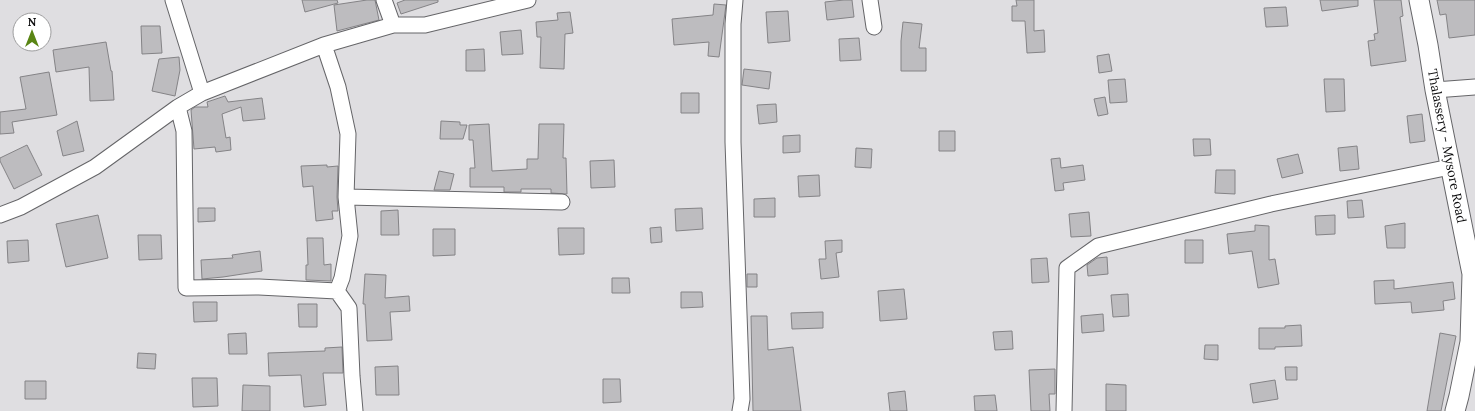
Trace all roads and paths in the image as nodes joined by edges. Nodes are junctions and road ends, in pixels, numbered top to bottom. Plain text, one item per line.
1 (173, 0) edge
2 (384, 0) edge
3 (528, 0) edge
4 (735, 0) edge
5 (870, 0) edge
6 (1419, 0) edge
7 (393, 25) junction
8 (874, 27) dead end
9 (324, 45) junction
10 (1475, 87) edge
11 (1434, 90) junction
12 (202, 93) junction
13 (178, 107) junction
14 (1450, 167) junction
15 (346, 197) junction
16 (562, 202) dead end
17 (0, 215) edge
18 (337, 291) junction
19 (1473, 342) edge
20 (355, 411) edge
21 (740, 411) edge
22 (1064, 411) edge
23 (1455, 411) edge

1 - 12 street
2 - 7 street
3 - 7 street
4 - 21 street
5 - 8 street
6 - 11 main road, Thalassery - Mysore Road
7 - 9 street
9 - 12 street
9 - 15 street
10 - 11 street
11 - 14 main road, Thalassery - Mysore Road
12 - 13 street
13 - 17 street
13 - 18 street
14 - 19 main road, Thalassery - Mysore Road
14 - 22 street
15 - 16 street
15 - 18 street
18 - 20 street
19 - 23 main road, Thalassery - Mysore Road

